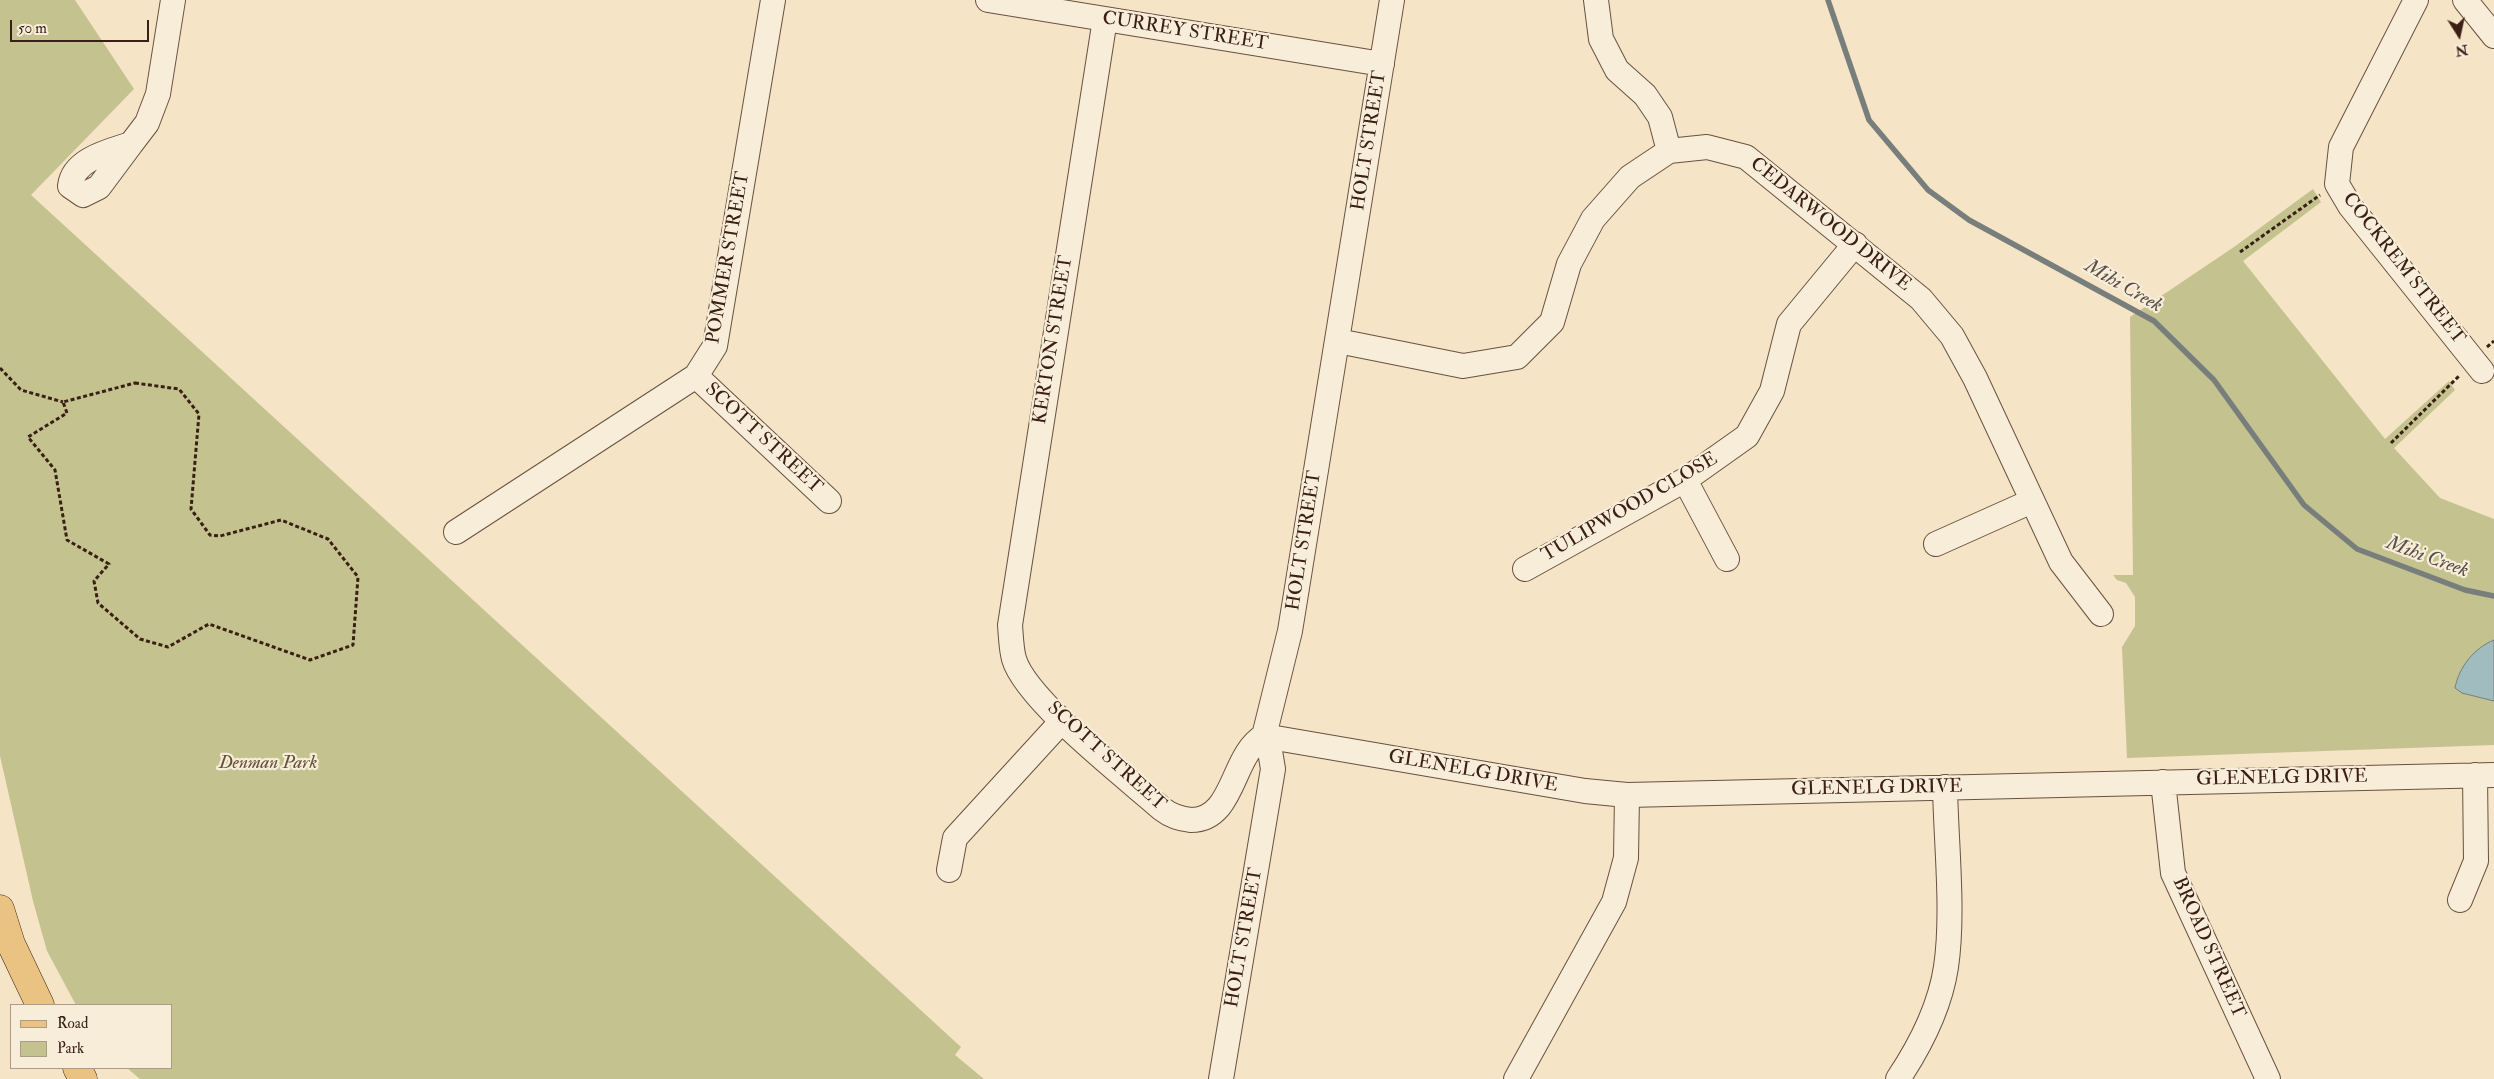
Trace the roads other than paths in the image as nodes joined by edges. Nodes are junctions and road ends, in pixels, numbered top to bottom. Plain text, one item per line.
1 (173, 0) edge
2 (773, 0) edge
3 (988, 0) edge
4 (1392, 0) edge
5 (1596, 0) edge
6 (2416, 0) edge
7 (2465, 0) edge
8 (1105, 19) junction
9 (2494, 36) edge
10 (1382, 64) junction
11 (131, 144) dead end
12 (1669, 151) junction
13 (1856, 244) junction
14 (1338, 342) junction
15 (2478, 366) road end
16 (696, 376) junction
17 (1685, 480) junction
18 (829, 501) dead end
19 (2032, 501) junction
20 (456, 532) dead end
21 (1936, 544) dead end
22 (1727, 559) dead end
23 (1525, 569) dead end
24 (2101, 614) dead end
25 (1014, 660) joint
26 (1062, 721) junction
27 (1264, 736) junction
28 (2485, 775) edge
29 (2163, 782) junction
30 (1945, 787) junction
31 (1627, 795) junction
32 (948, 870) dead end
33 (2460, 900) dead end
34 (0, 909) edge
35 (40, 1004) edge
36 (1221, 1079) edge
37 (1516, 1079) edge
38 (1898, 1079) edge
39 (2268, 1079) edge

1 - 11 street
2 - 16 street, POMMER STREET
3 - 8 street, CURREY STREET
4 - 10 street, HOLT STREET
5 - 12 street
6 - 15 street, COCKREM STREET
7 - 9 street
8 - 10 street, CURREY STREET
8 - 25 street, KERTON STREET
10 - 14 street, HOLT STREET
12 - 13 street, CEDARWOOD DRIVE
12 - 14 street, CEDARWOOD DRIVE
13 - 17 street, TULIPWOOD CLOSE
13 - 19 street, CEDARWOOD DRIVE
14 - 27 street, HOLT STREET
16 - 18 street, SCOTT STREET
16 - 20 street, POMMER STREET
17 - 22 street
17 - 23 street, TULIPWOOD CLOSE
19 - 21 street
19 - 24 street, CEDARWOOD DRIVE
25 - 26 street, SCOTT STREET
26 - 27 street, SCOTT STREET
26 - 32 street
27 - 31 street, GLENELG DRIVE
27 - 36 street, HOLT STREET
28 - 29 street, GLENELG DRIVE
28 - 33 street
29 - 30 street, GLENELG DRIVE
29 - 39 street, BROAD STREET
30 - 31 street, GLENELG DRIVE
30 - 38 street
31 - 37 street
34 - 35 main road

